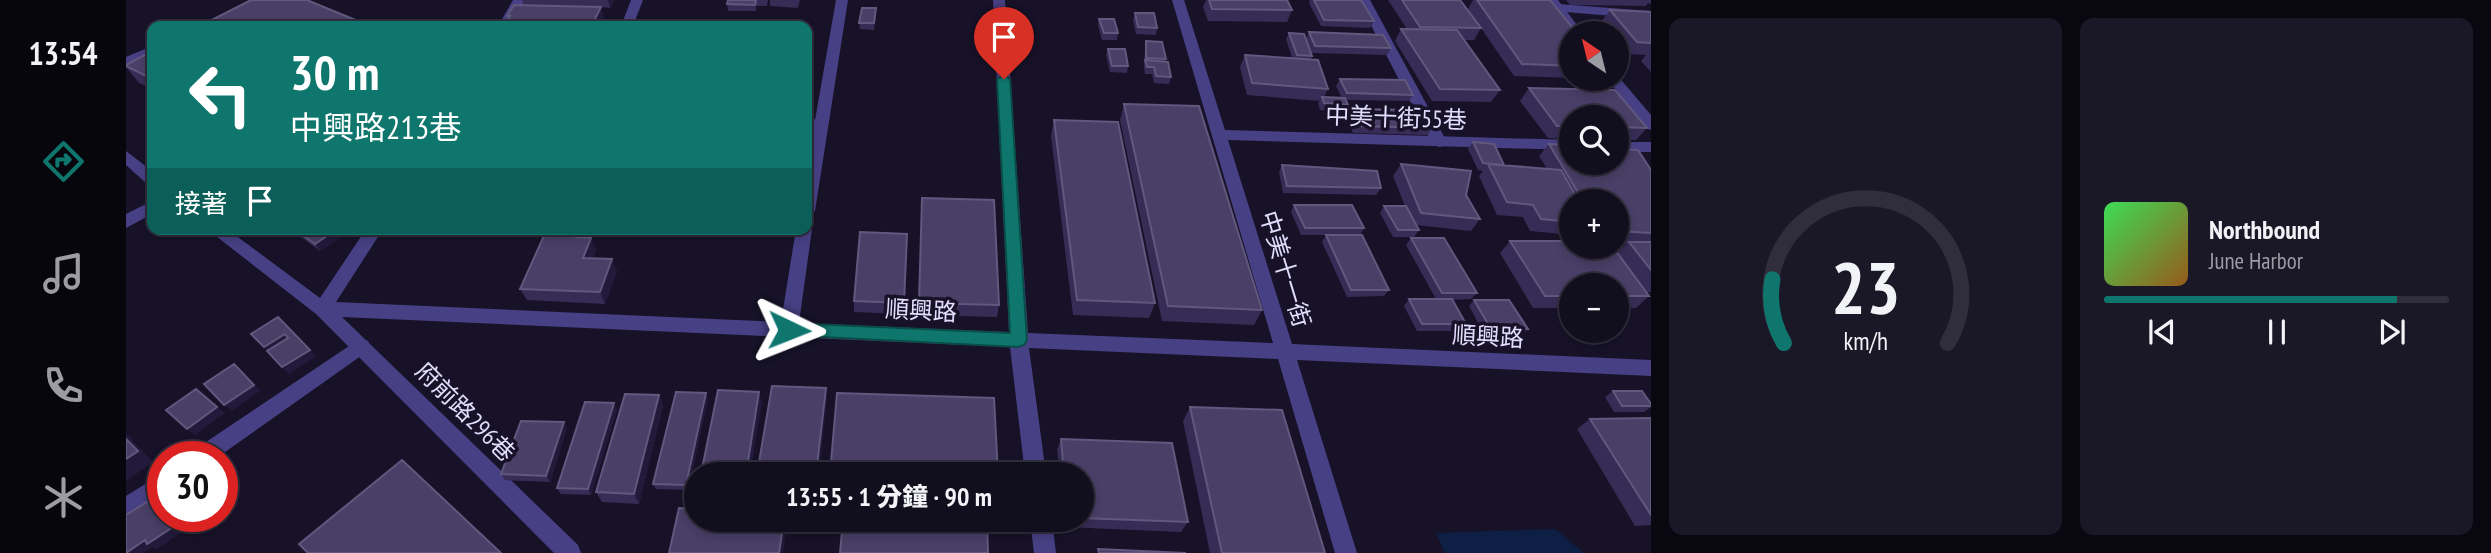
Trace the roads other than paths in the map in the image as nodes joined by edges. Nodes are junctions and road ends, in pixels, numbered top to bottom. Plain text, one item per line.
1 (519, 0) edge
2 (637, 0) edge
3 (842, 0) edge
4 (999, 0) edge
5 (1178, 0) edge
6 (1364, 0) edge
7 (1554, 4) edge
8 (1651, 15) edge
9 (507, 21) edge
10 (629, 21) edge
11 (1567, 21) edge
12 (147, 52) edge
13 (126, 62) edge
14 (1624, 91) edge
15 (813, 123) edge
16 (1651, 125) edge
17 (1219, 135) junction
18 (1439, 142) junction
19 (1559, 145) edge
20 (1629, 147) edge
21 (1651, 148) edge
22 (126, 156) edge
23 (147, 175) edge
24 (147, 210) edge
25 (126, 222) edge
26 (223, 235) edge
27 (371, 235) edge
28 (803, 235) edge
29 (322, 309) junction
30 (789, 330) junction
31 (1018, 340) junction
32 (361, 346) junction
33 (1285, 352) junction
34 (1651, 369) edge
35 (224, 441) edge
36 (1033, 462) edge
37 (147, 494) edge
38 (126, 509) edge
39 (1042, 532) edge
40 (570, 553) edge
41 (1045, 553) edge
42 (1346, 553) edge

1 - 9 street
2 - 10 street
3 - 15 street
4 - 31 street
5 - 17 street, 中美十一街
6 - 18 street
7 - 8 street
7 - 11 street
12 - 13 street
14 - 16 street
17 - 18 street, 中美十街55巷
17 - 33 street, 中美十一街
18 - 19 street, 中美十街55巷
20 - 21 street
22 - 23 street
24 - 25 street
26 - 29 street
27 - 29 street
28 - 30 street
29 - 30 street, 順興路
29 - 32 street, 府前路296巷
30 - 31 street, 順興路
31 - 33 street, 順興路
31 - 36 street
32 - 35 street
32 - 40 street, 府前路296巷
33 - 34 street, 順興路
33 - 42 street, 中美十一街
37 - 38 street
39 - 41 street

